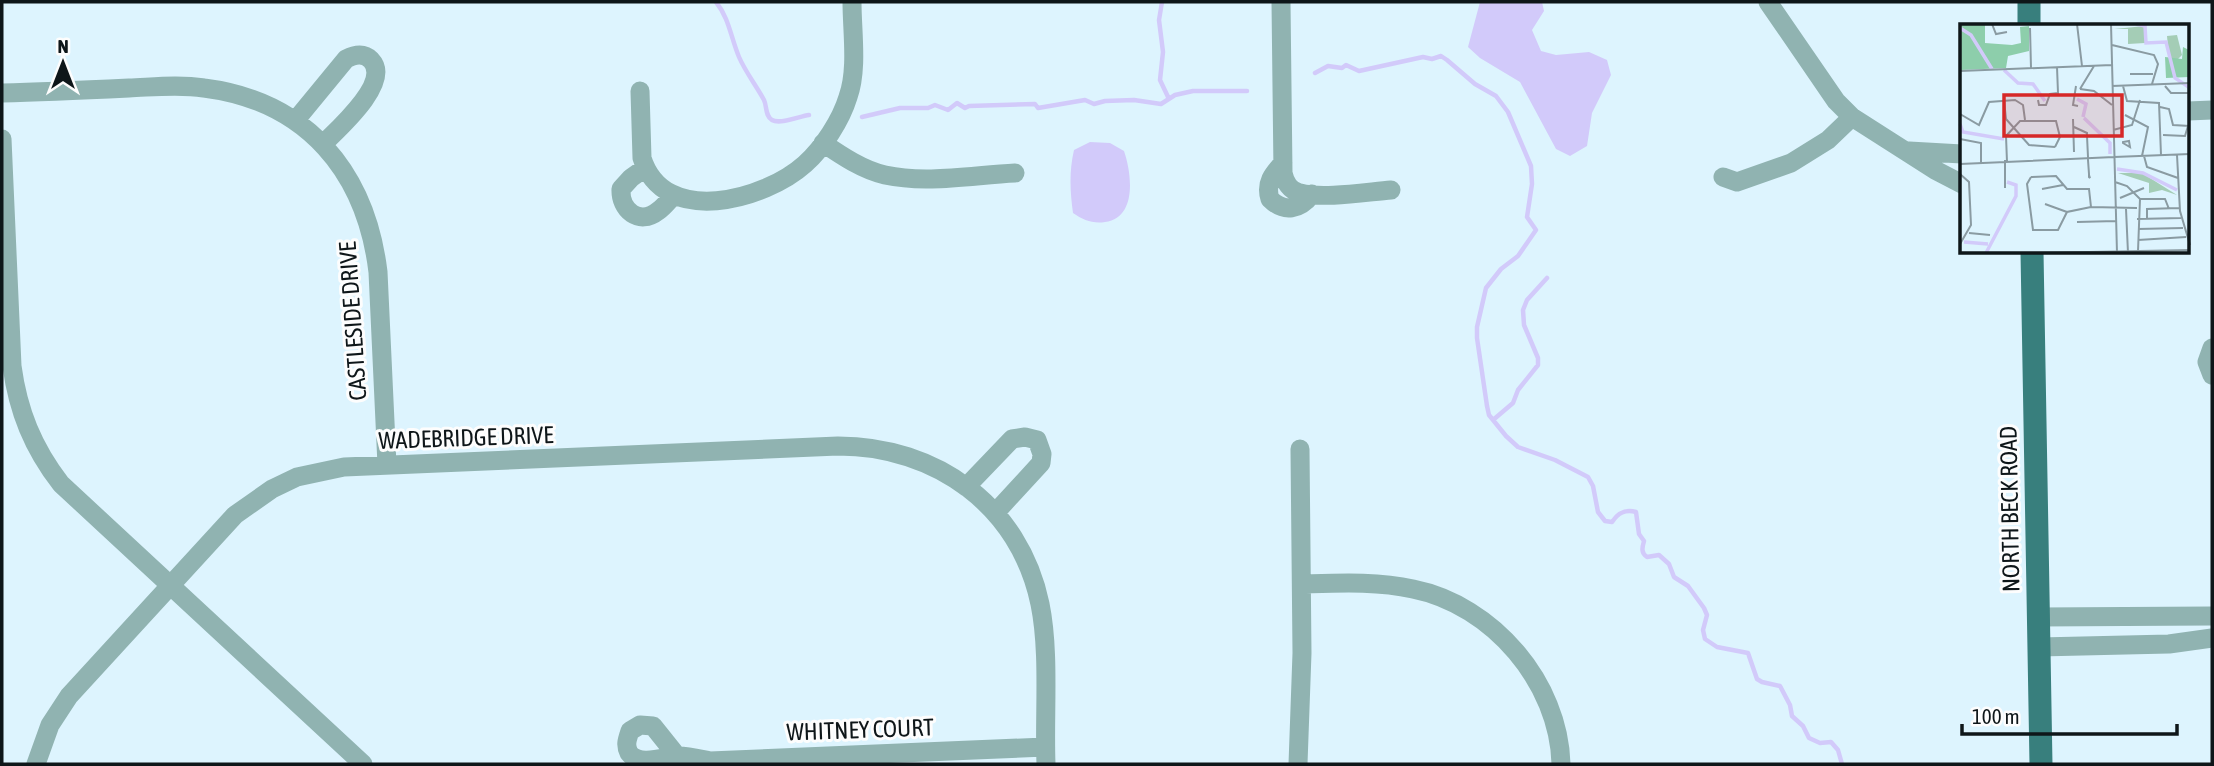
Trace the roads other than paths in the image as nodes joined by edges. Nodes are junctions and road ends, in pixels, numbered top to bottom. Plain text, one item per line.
1 (852, 2) edge
2 (1281, 2) edge
3 (1769, 2) edge
4 (2029, 2) edge
5 (2029, 24) edge
6 (640, 91) dead end
7 (2, 93) edge
8 (2212, 110) edge
9 (2190, 111) edge
10 (1852, 117) junction
11 (295, 121) junction
12 (2, 139) edge
13 (823, 143) junction
14 (323, 144) junction
15 (1905, 151) junction
16 (1960, 155) edge
17 (645, 167) junction
18 (1015, 173) dead end
19 (1723, 177) dead end
20 (1960, 183) edge
21 (1391, 190) dead end
22 (674, 195) junction
23 (2032, 254) edge
24 (2212, 348) edge
25 (2212, 375) edge
26 (1300, 449) dead end
27 (387, 466) junction
28 (966, 487) junction
29 (1001, 520) junction
30 (1302, 584) junction
31 (169, 585) junction
32 (2212, 616) edge
33 (2038, 617) junction
34 (2212, 638) edge
35 (2039, 647) junction
36 (677, 756) dead end
37 (1045, 756) edge
38 (36, 764) edge
39 (363, 764) edge
40 (1298, 764) edge
41 (1561, 764) edge
42 (2041, 764) edge

1 - 13 street
2 - 21 street
3 - 10 street
4 - 5 main road
6 - 17 street
7 - 11 street, CASTLESIDE DRIVE
8 - 9 street
10 - 15 street
10 - 19 street
11 - 14 street, CASTLESIDE DRIVE
11 - 14 street
12 - 31 street
13 - 18 street
13 - 22 street
14 - 27 street, CASTLESIDE DRIVE
15 - 16 street
15 - 20 street
17 - 22 street
17 - 22 street
23 - 33 main road, NORTH BECK ROAD
24 - 25 street
26 - 30 street
27 - 28 street, WADEBRIDGE DRIVE
27 - 31 street, WADEBRIDGE DRIVE
28 - 29 street, WADEBRIDGE DRIVE
28 - 29 street
29 - 37 street, WADEBRIDGE DRIVE
30 - 40 street
30 - 41 street
31 - 38 street, WADEBRIDGE DRIVE
31 - 39 street
32 - 33 street
33 - 35 main road, NORTH BECK ROAD
34 - 35 street
35 - 42 main road, NORTH BECK ROAD
36 - 37 street, WHITNEY COURT

